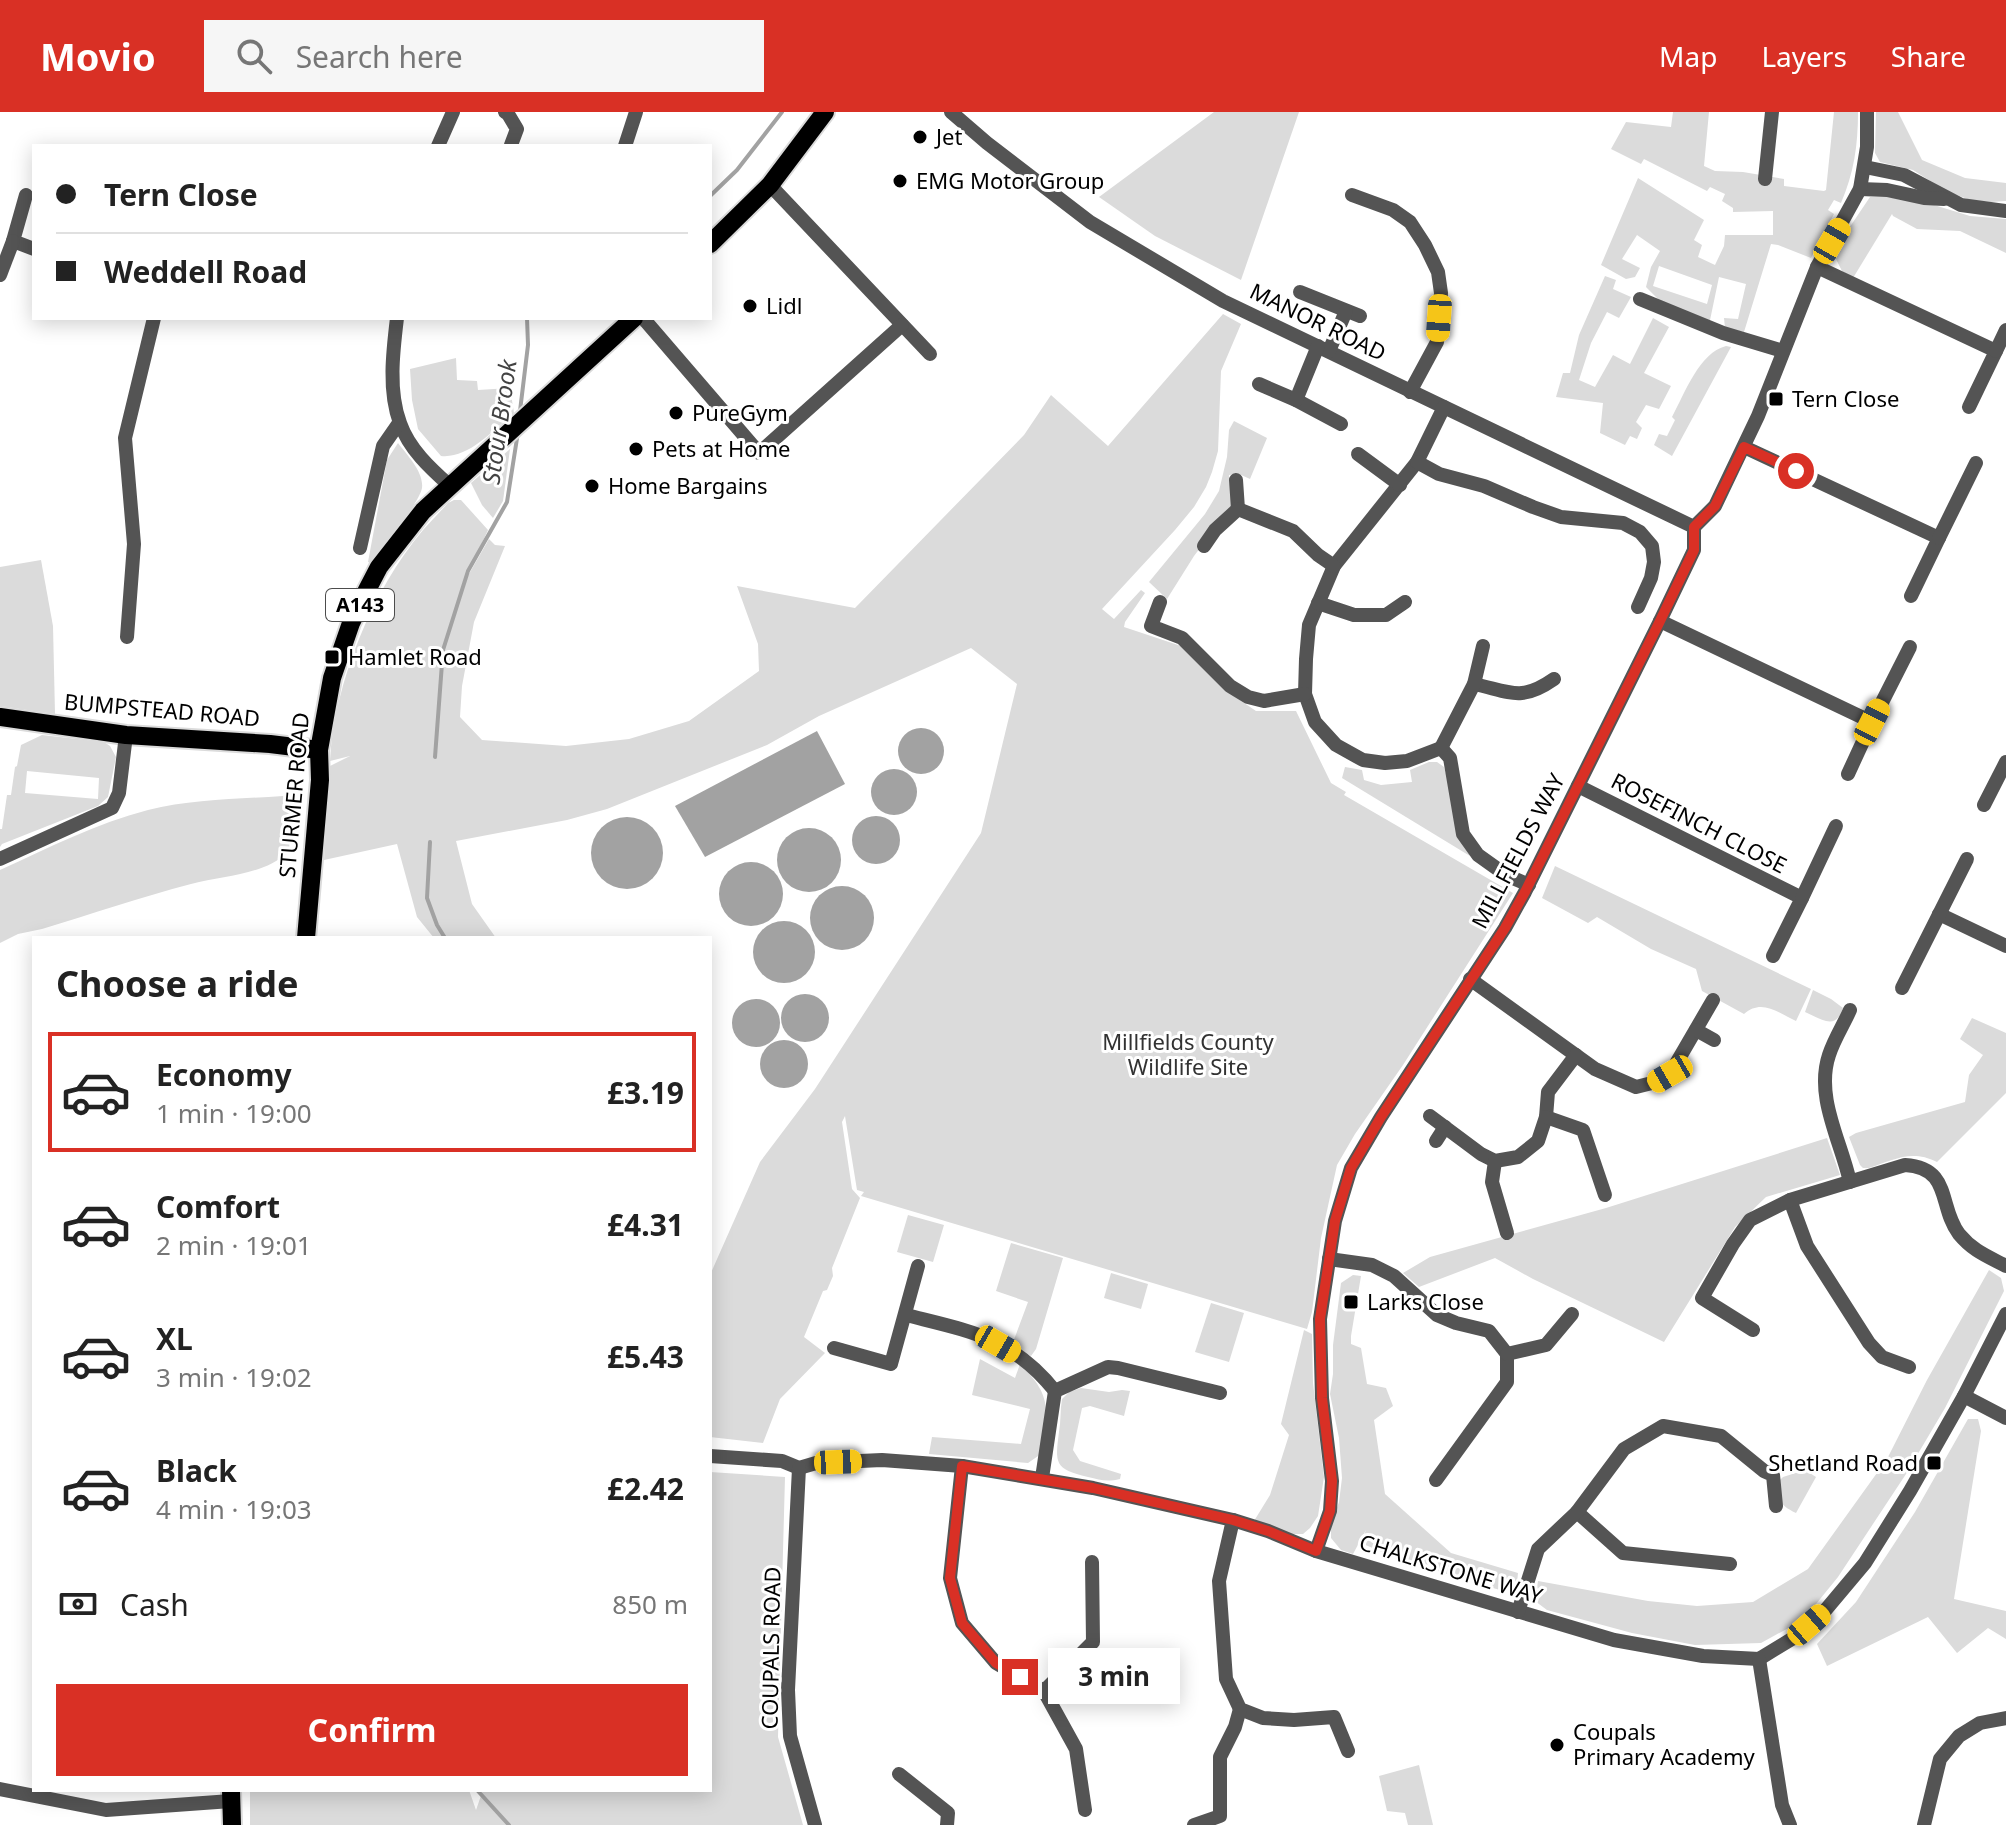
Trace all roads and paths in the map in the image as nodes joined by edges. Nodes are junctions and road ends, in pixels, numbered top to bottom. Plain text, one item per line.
1 (451, 112) edge
2 (505, 112) edge
3 (636, 112) edge
4 (825, 112) edge
5 (951, 112) edge
6 (1772, 112) edge
7 (1867, 112) edge
8 (439, 144) edge
9 (511, 144) edge
10 (626, 144) edge
11 (1865, 167) junction
12 (1765, 179) dead end
13 (770, 185) junction
14 (1860, 189) junction
15 (26, 195) dead end
16 (1352, 195) dead end
17 (1948, 199) junction
18 (2006, 211) edge
19 (13, 241) junction
20 (712, 242) edge
21 (32, 248) edge
22 (1817, 267) junction
23 (0, 275) edge
24 (1300, 292) dead end
25 (1640, 299) dead end
26 (154, 320) edge
27 (397, 320) edge
28 (632, 320) edge
29 (645, 320) edge
30 (902, 325) junction
31 (2006, 330) edge
32 (1323, 348) junction
33 (1783, 351) junction
34 (1996, 351) junction
35 (930, 354) dead end
36 (1259, 384) dead end
37 (1410, 392) junction
38 (1296, 400) junction
39 (1444, 407) junction
40 (1969, 407) dead end
41 (399, 423) junction
42 (1341, 424) dead end
43 (1744, 447) junction
44 (1358, 454) dead end
45 (1417, 462) junction
46 (1976, 463) dead end
47 (1236, 480) dead end
48 (1400, 485) junction
49 (450, 486) junction
50 (1238, 509) junction
51 (1694, 527) junction
52 (1939, 538) junction
53 (1204, 546) dead end
54 (360, 548) dead end
55 (1334, 566) junction
56 (1911, 596) dead end
57 (1160, 602) dead end
58 (1405, 602) dead end
59 (1318, 603) junction
60 (1638, 607) dead end
61 (1660, 621) junction
62 (127, 637) dead end
63 (1483, 646) dead end
64 (1910, 647) dead end
65 (1554, 679) dead end
66 (1474, 684) junction
67 (1305, 694) junction
68 (0, 717) edge
69 (1872, 722) junction
70 (126, 735) junction
71 (1441, 748) junction
72 (319, 750) junction
73 (2006, 762) edge
74 (1848, 774) dead end
75 (1578, 786) junction
76 (1984, 805) dead end
77 (1836, 826) dead end
78 (0, 859) edge
79 (1967, 859) dead end
80 (1529, 885) junction
81 (1802, 898) junction
82 (1939, 914) junction
83 (306, 936) edge
84 (2006, 946) edge
85 (1773, 956) dead end
86 (1470, 979) junction
87 (1902, 988) dead end
88 (1713, 1000) dead end
89 (1850, 1010) dead end
90 (1696, 1030) junction
91 (1714, 1040) dead end
92 (1576, 1055) junction
93 (1430, 1116) dead end
94 (1546, 1117) junction
95 (1445, 1127) junction
96 (1436, 1141) dead end
97 (1495, 1161) junction
98 (1850, 1182) junction
99 (1605, 1195) dead end
100 (1790, 1200) junction
101 (1507, 1233) dead end
102 (1329, 1259) junction
103 (918, 1266) dead end
104 (2006, 1266) edge
105 (1572, 1314) dead end
106 (2006, 1314) edge
107 (906, 1315) junction
108 (1753, 1330) dead end
109 (834, 1348) dead end
110 (1507, 1354) junction
111 (1909, 1367) dead end
112 (1055, 1391) junction
113 (1220, 1393) dead end
114 (1964, 1396) junction
115 (2006, 1418) edge
116 (712, 1456) edge
117 (962, 1466) junction
118 (799, 1468) junction
119 (1042, 1478) junction
120 (1436, 1480) dead end
121 (1776, 1506) dead end
122 (1577, 1512) junction
123 (1233, 1520) junction
124 (1316, 1551) junction
125 (1092, 1562) dead end
126 (1730, 1564) dead end
127 (1518, 1612) junction
128 (1759, 1659) junction
129 (1044, 1691) junction
130 (1240, 1709) junction
131 (2006, 1718) edge
132 (1348, 1751) dead end
133 (899, 1774) dead end
134 (0, 1789) edge
135 (231, 1795) edge
136 (1085, 1810) dead end
137 (232, 1825) edge
138 (815, 1825) edge
139 (947, 1825) edge
140 (1194, 1825) edge
141 (1790, 1825) edge
142 (1924, 1825) edge

1 - 8 street
2 - 9 street
3 - 10 street
4 - 13 main road
5 - 32 street, MANOR ROAD
6 - 12 street
7 - 11 street, MILLFIELDS WAY
11 - 14 street, MILLFIELDS WAY
11 - 17 street
13 - 20 main road
13 - 30 street
14 - 17 street
14 - 22 street, MILLFIELDS WAY
15 - 19 street
16 - 37 street
17 - 18 street
19 - 21 street
19 - 23 street
22 - 33 street, MILLFIELDS WAY
22 - 34 street
24 - 32 street
25 - 33 street
26 - 62 street
27 - 41 street
28 - 49 main road, STURMER ROAD / A143
29 - 30 street
30 - 35 street
31 - 34 street
32 - 37 street, MANOR ROAD
32 - 38 street
33 - 43 street, MILLFIELDS WAY
34 - 40 street
36 - 38 street
37 - 39 street, MANOR ROAD
38 - 42 street
39 - 45 street
39 - 51 street, MANOR ROAD
41 - 49 street
41 - 54 street
43 - 51 street, MILLFIELDS WAY
43 - 52 street
44 - 48 street
45 - 48 street
45 - 60 street
46 - 52 street
47 - 50 street
48 - 55 street
49 - 72 main road, STURMER ROAD / A143
50 - 53 street
50 - 55 street
51 - 61 street, MILLFIELDS WAY
52 - 56 street
55 - 59 street
57 - 67 street
58 - 59 street
59 - 67 street
61 - 69 street
61 - 75 street, MILLFIELDS WAY
63 - 66 street
64 - 69 street
65 - 66 street
66 - 71 street
67 - 71 street
68 - 70 main road, BUMPSTEAD ROAD
69 - 74 street
70 - 72 main road, BUMPSTEAD ROAD
70 - 78 street
71 - 80 street
72 - 83 main road, STURMER ROAD / A143
73 - 76 street
75 - 80 street, MILLFIELDS WAY
75 - 81 street, ROSEFINCH CLOSE
77 - 81 street, ROSEFINCH CLOSE
79 - 82 street
80 - 86 street, MILLFIELDS WAY
81 - 85 street, ROSEFINCH CLOSE
82 - 84 street
82 - 87 street
86 - 92 street
86 - 102 street, MILLFIELDS WAY
88 - 90 street
89 - 98 street
90 - 91 street
90 - 92 street
92 - 94 street
93 - 95 street
94 - 97 street
94 - 99 street
95 - 96 street
95 - 97 street
97 - 101 street
98 - 100 street
98 - 104 street
100 - 108 street
100 - 111 street
102 - 110 street
102 - 124 street, MILLFIELDS WAY
103 - 107 street
105 - 110 street
106 - 114 street
107 - 109 street
107 - 112 street
110 - 120 street
112 - 113 street
112 - 119 street
114 - 115 street
114 - 128 street
116 - 118 street, CHALKSTONE WAY
117 - 118 street, CHALKSTONE WAY
117 - 119 street, CHALKSTONE WAY
117 - 129 street
118 - 138 street, COUPALS ROAD
119 - 123 street, CHALKSTONE WAY
121 - 122 street
122 - 126 street
122 - 127 street
123 - 124 street, CHALKSTONE WAY
123 - 130 street
124 - 127 street, CHALKSTONE WAY
125 - 129 street
127 - 128 street, CHALKSTONE WAY
128 - 141 street
129 - 136 street
130 - 132 street
130 - 140 street
131 - 142 street
133 - 139 street
134 - 135 street
135 - 137 main road

